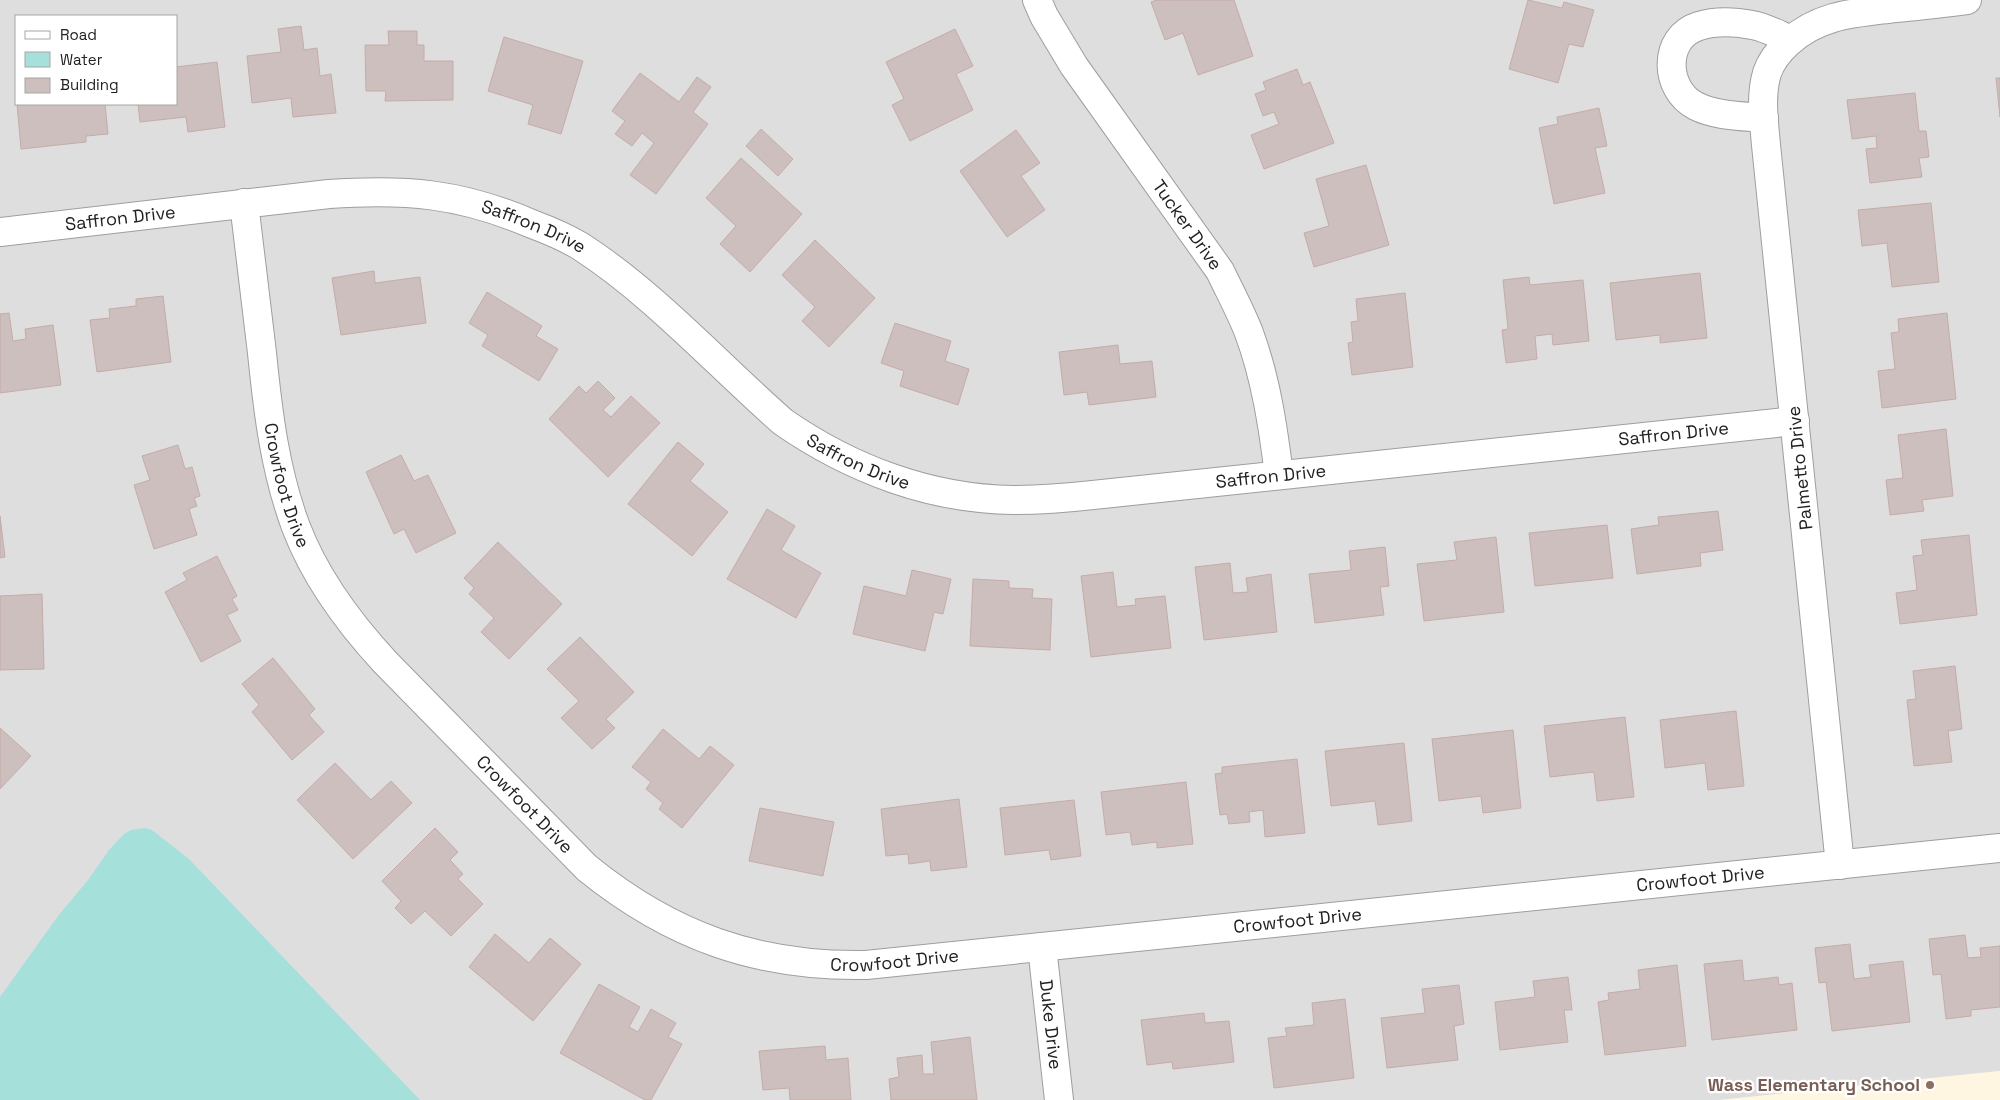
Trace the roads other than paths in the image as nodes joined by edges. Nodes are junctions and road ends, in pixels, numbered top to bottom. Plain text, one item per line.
1 (1037, 0) edge
2 (1967, 0) edge
3 (1791, 40) junction
4 (1764, 118) junction
5 (244, 203) junction
6 (0, 232) edge
7 (1795, 421) junction
8 (1278, 476) junction
9 (2000, 848) edge
10 (1840, 865) junction
11 (1042, 947) junction
12 (1059, 1100) edge

1 - 8 street, Tucker Drive
2 - 3 street, Palmetto Drive
3 - 4 street, Palmetto Drive
3 - 4 street
4 - 7 street, Palmetto Drive
5 - 6 street, Saffron Drive
5 - 8 street, Saffron Drive
5 - 11 street, Crowfoot Drive
7 - 8 street, Saffron Drive
7 - 10 street, Palmetto Drive
9 - 10 street, Crowfoot Drive
10 - 11 street, Crowfoot Drive
11 - 12 street, Duke Drive

